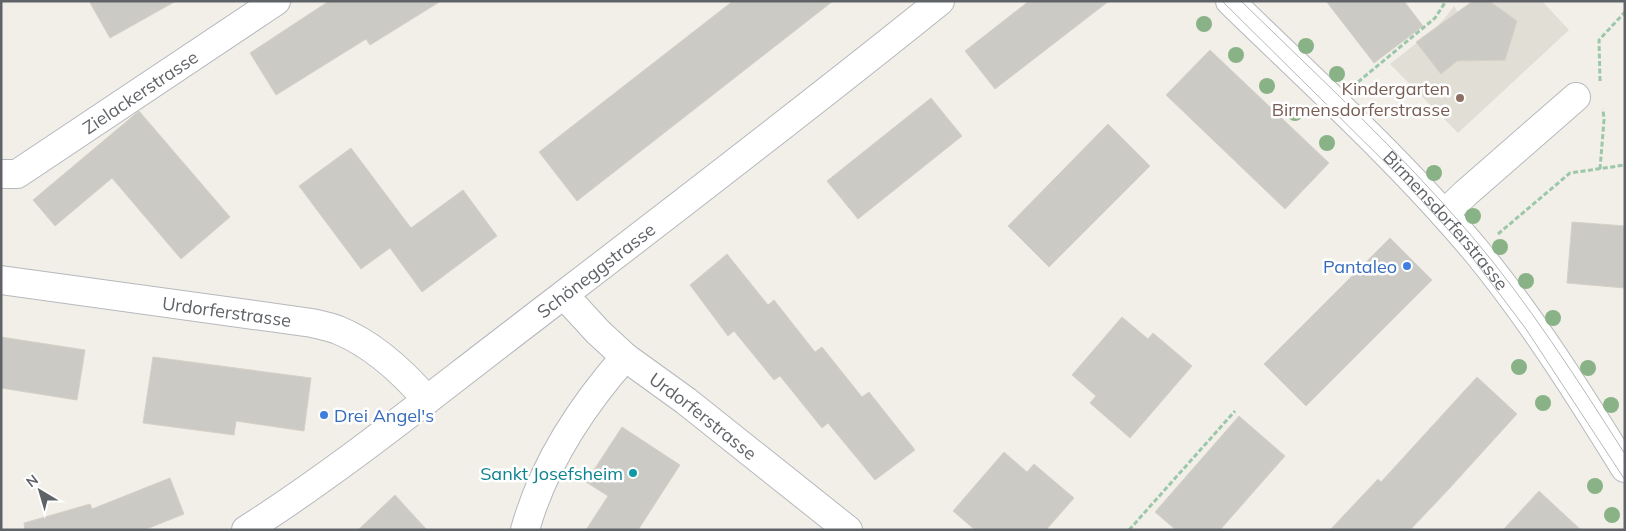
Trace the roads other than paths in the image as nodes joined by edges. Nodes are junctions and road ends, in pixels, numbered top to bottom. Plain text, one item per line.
1 (276, 1) edge
2 (940, 1) edge
3 (1230, 1) edge
4 (1576, 97) dead end
5 (1, 174) edge
6 (1444, 214) junction
7 (1, 280) edge
8 (564, 295) junction
9 (625, 356) junction
10 (427, 400) junction
11 (1625, 468) edge
12 (246, 530) edge
13 (525, 530) edge
14 (848, 530) edge

1 - 5 street, Zielackerstrasse
2 - 8 street, Schöneggstrasse
3 - 6 street, Birmensdorferstrasse
4 - 6 street
6 - 11 street, Birmensdorferstrasse
7 - 10 street, Urdorferstrasse
8 - 9 street, Urdorferstrasse
8 - 10 street, Schöneggstrasse
9 - 13 street
9 - 14 street, Urdorferstrasse
10 - 12 street, Schöneggstrasse

